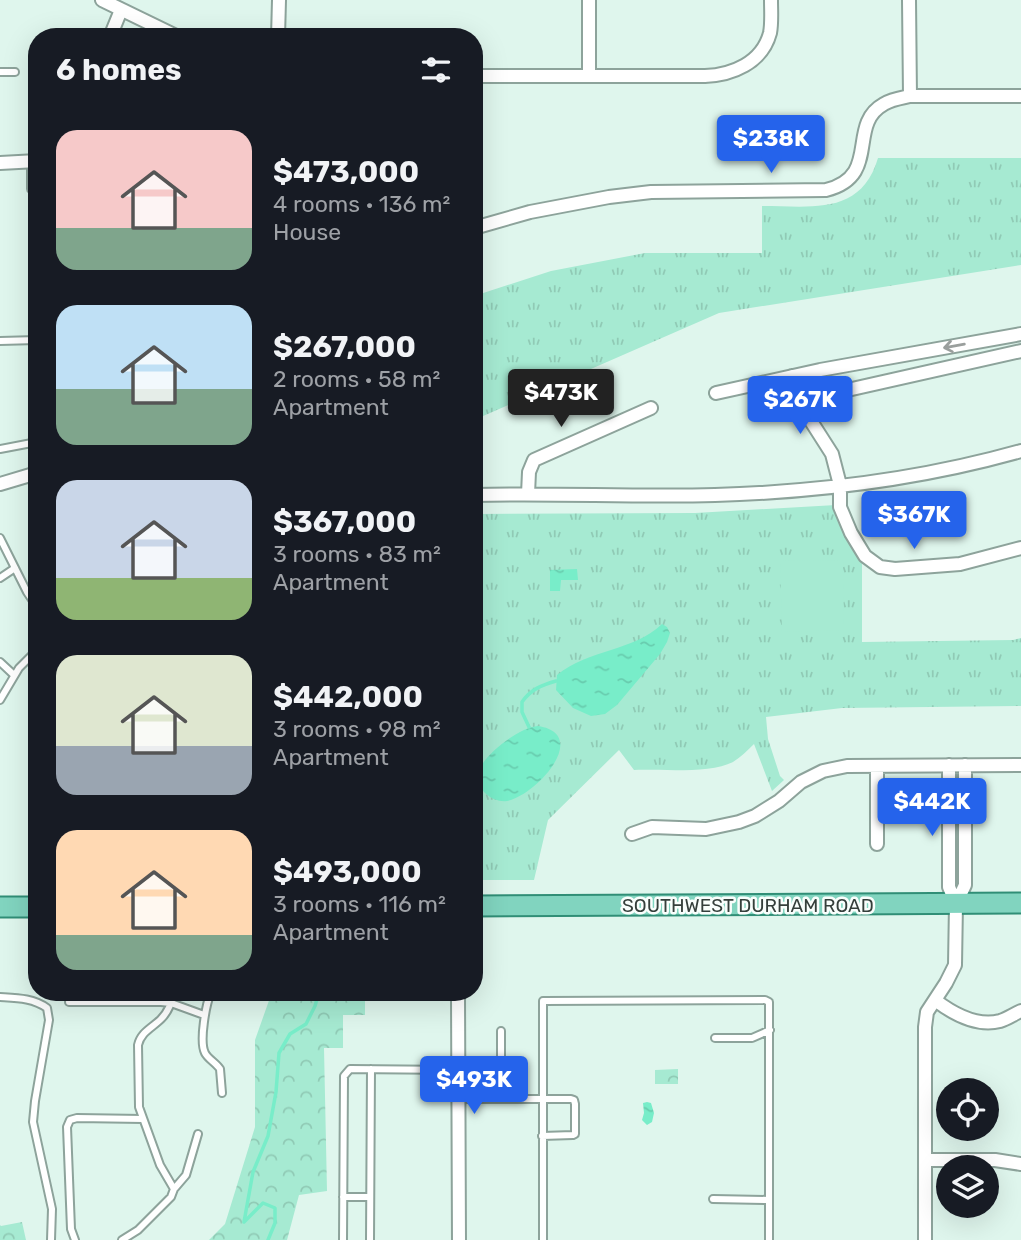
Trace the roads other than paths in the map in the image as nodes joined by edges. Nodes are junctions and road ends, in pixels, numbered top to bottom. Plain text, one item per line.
1 (102, 0) edge
2 (279, 0) edge
3 (589, 0) edge
4 (771, 0) edge
5 (909, 0) edge
6 (121, 10) junction
7 (114, 28) edge
8 (159, 28) edge
9 (278, 28) edge
10 (0, 72) edge
11 (15, 72) dead end
12 (483, 76) edge
13 (589, 76) junction
14 (911, 96) junction
15 (1021, 96) edge
16 (28, 161) edge
17 (0, 163) edge
18 (483, 225) edge
19 (1021, 334) edge
20 (28, 340) edge
21 (0, 341) edge
22 (1021, 352) edge
23 (792, 376) junction
24 (716, 393) dead end
25 (803, 400) junction
26 (651, 408) dead end
27 (28, 444) edge
28 (0, 449) edge
29 (1021, 450) edge
30 (28, 476) edge
31 (0, 484) edge
32 (840, 485) junction
33 (528, 494) junction
34 (483, 495) edge
35 (0, 538) edge
36 (1021, 548) edge
37 (15, 568) junction
38 (0, 578) edge
39 (28, 591) edge
40 (28, 660) edge
41 (0, 662) edge
42 (14, 675) junction
43 (0, 700) edge
44 (949, 765) junction
45 (965, 765) junction
46 (1021, 765) edge
47 (877, 766) junction
48 (632, 834) dead end
49 (877, 844) dead end
50 (1021, 903) edge
51 (956, 904) junction
52 (483, 906) edge
53 (0, 907) edge
54 (28, 907) edge
55 (0, 997) edge
56 (28, 1000) edge
57 (935, 1000) junction
58 (33, 1001) edge
59 (208, 1001) edge
60 (458, 1001) edge
61 (69, 1002) dead end
62 (171, 1003) junction
63 (1021, 1011) edge
64 (204, 1015) junction
65 (770, 1030) junction
66 (501, 1031) dead end
67 (715, 1038) dead end
68 (371, 1069) junction
69 (458, 1070) junction
70 (222, 1093) dead end
71 (458, 1099) junction
72 (501, 1099) junction
73 (542, 1099) junction
74 (143, 1119) junction
75 (198, 1134) dead end
76 (542, 1136) junction
77 (925, 1160) junction
78 (1021, 1164) edge
79 (174, 1189) junction
80 (343, 1197) junction
81 (370, 1197) junction
82 (713, 1199) dead end
83 (769, 1200) junction
84 (51, 1240) edge
85 (75, 1240) edge
86 (122, 1240) edge
87 (343, 1240) edge
88 (370, 1240) edge
89 (458, 1240) edge
90 (543, 1240) edge
91 (769, 1240) edge
92 (925, 1240) edge

1 - 6 street
2 - 9 street
3 - 13 street
4 - 13 street
5 - 14 street
6 - 7 street
6 - 8 street
10 - 11 lane
12 - 13 street
14 - 15 street
14 - 18 street
16 - 17 street
19 -> 23 street
20 - 21 lane
22 - 25 street
23 - 24 street
23 - 25 street
25 - 32 street
26 - 33 street
27 - 28 lane
29 - 32 street
30 - 31 street
32 - 33 street
32 - 36 street
33 - 34 street
35 - 37 lane
37 - 38 lane
37 - 39 lane
40 - 42 lane
41 - 42 lane
42 - 43 lane
44 - 45 street
44 - 47 street
44 - 51 street
45 - 46 street
45 - 51 street
47 - 48 street
47 - 49 street
50 - 51 main road, SOUTHWEST DURHAM ROAD
51 - 52 main road, SOUTHWEST DURHAM ROAD
51 - 57 street
53 - 54 main road
55 - 56 lane
57 - 63 street
57 - 77 street
58 - 84 lane
59 - 64 lane
60 - 69 street
61 - 62 lane
62 - 64 lane
62 - 74 lane
64 - 70 lane
65 - 67 lane
65 - 73 lane
65 - 83 lane
66 - 72 lane
68 - 69 lane
68 - 80 lane
68 - 81 lane
69 - 71 street
71 - 72 lane
71 - 89 street
72 - 73 lane
73 - 76 lane
73 - 76 lane
74 - 79 lane
74 - 85 lane
75 - 79 lane
76 - 90 lane
77 - 78 street
77 - 92 street
79 - 86 lane
80 - 81 lane
80 - 87 lane
81 - 88 lane
82 - 83 lane
83 - 91 lane

